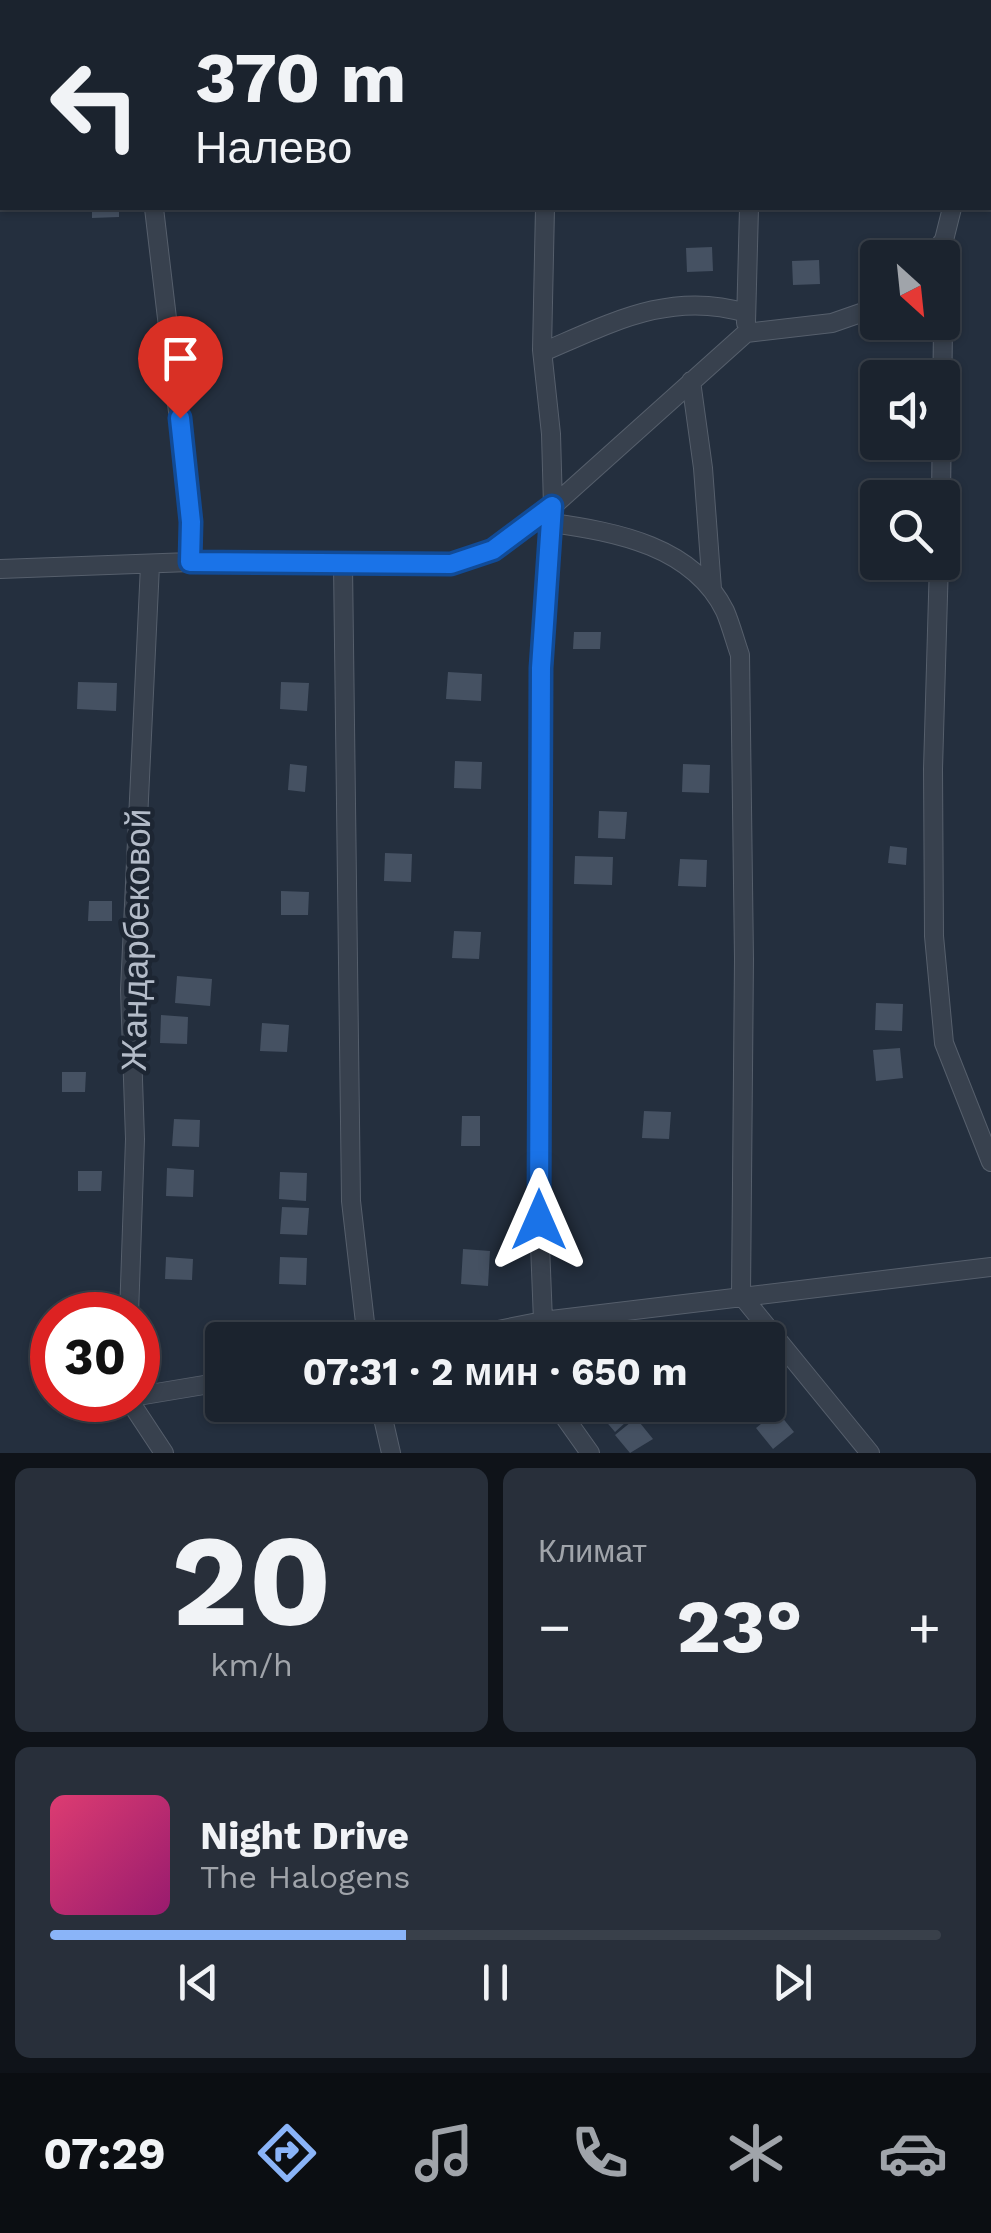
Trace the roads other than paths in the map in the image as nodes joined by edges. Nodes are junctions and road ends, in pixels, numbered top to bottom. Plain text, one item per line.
1 (154, 210) edge
2 (545, 210) edge
3 (749, 210) edge
4 (952, 210) edge
5 (944, 240) edge
6 (746, 313) junction
7 (860, 313) edge
8 (746, 333) junction
9 (943, 340) edge
10 (542, 352) junction
11 (690, 381) junction
12 (941, 480) edge
13 (552, 515) junction
14 (190, 562) junction
15 (150, 566) junction
16 (342, 566) junction
17 (0, 568) edge
18 (938, 580) edge
19 (712, 589) junction
20 (991, 1162) edge
21 (991, 1267) edge
22 (130, 1292) edge
23 (742, 1295) junction
24 (543, 1321) joint
25 (365, 1322) edge
26 (205, 1385) edge
27 (160, 1392) edge
28 (144, 1422) edge
29 (384, 1422) edge
30 (568, 1422) edge
31 (164, 1453) edge
32 (391, 1453) edge
33 (590, 1453) edge
34 (870, 1453) edge

1 - 14 street
2 - 10 street
3 - 6 street
4 - 5 street
6 - 8 street
6 - 10 street
7 - 8 street
8 - 11 street
9 - 12 street
10 - 13 street
11 - 13 street
11 - 19 street
13 - 16 street
13 - 19 street
13 - 24 street
14 - 15 street
14 - 16 street
15 - 17 street
15 - 22 street, Жандарбековой
16 - 25 street
18 - 20 street
19 - 23 street
21 - 23 street
23 - 24 street
23 - 34 street
26 - 27 street
28 - 31 street
29 - 32 street
30 - 33 street

